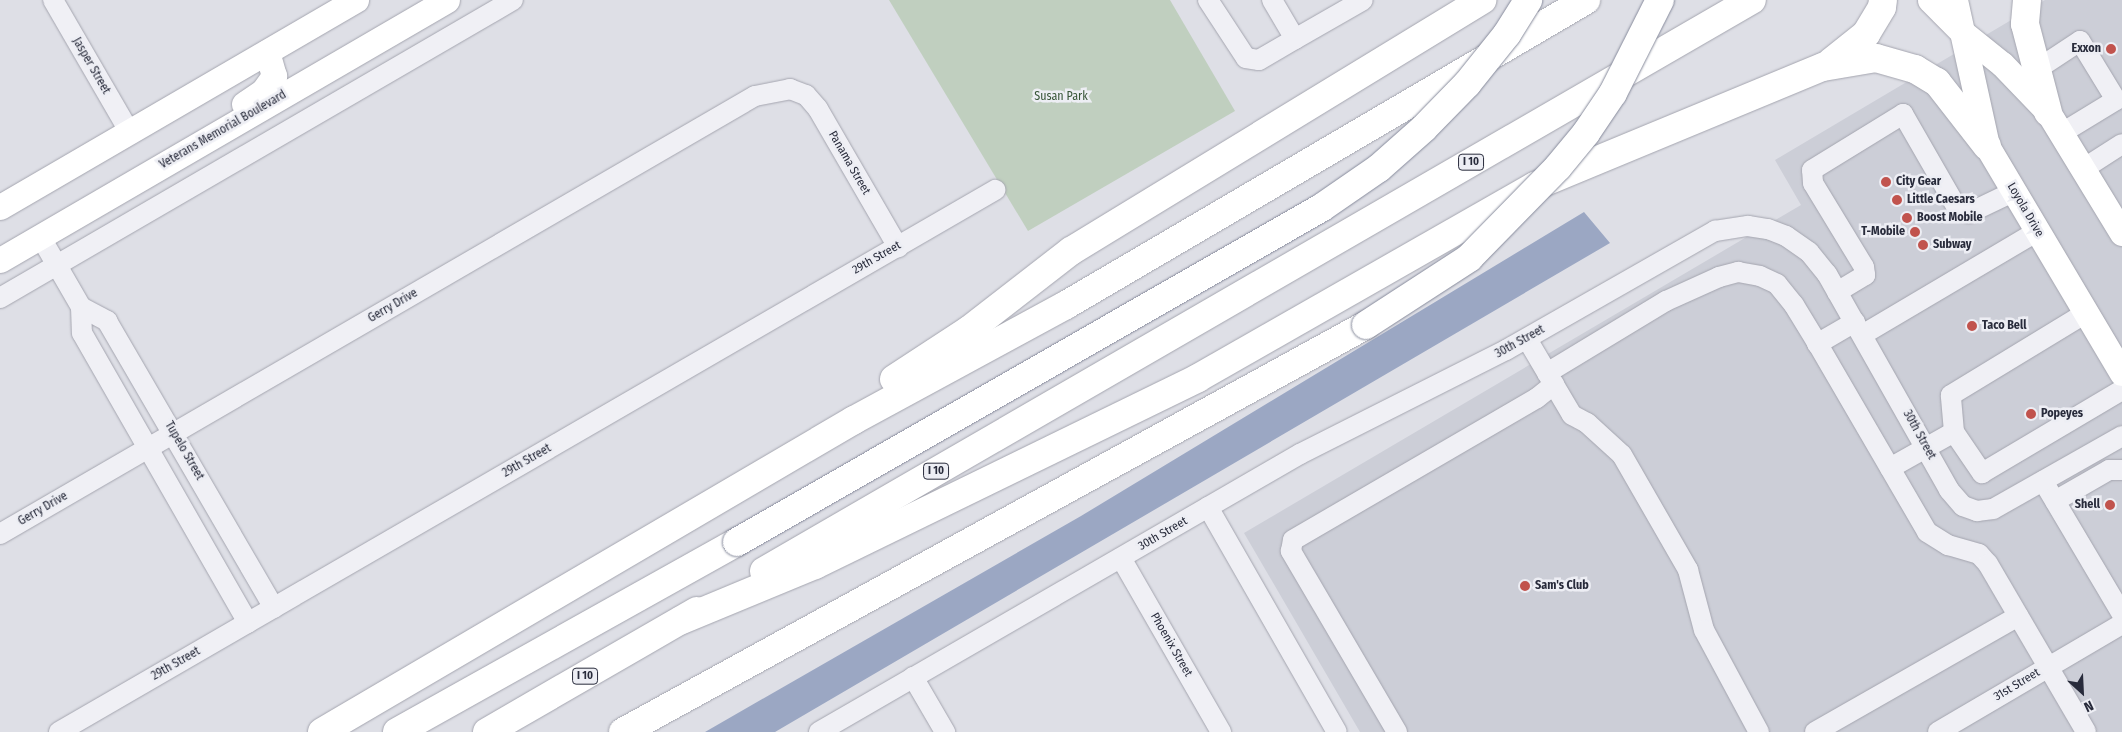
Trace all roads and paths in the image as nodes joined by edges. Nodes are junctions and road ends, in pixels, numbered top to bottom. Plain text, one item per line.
1 (53, 0) edge
2 (356, 0) edge
3 (447, 0) edge
4 (513, 0) edge
5 (1208, 0) edge
6 (1272, 0) edge
7 (1363, 0) edge
8 (1484, 0) edge
9 (1528, 0) edge
10 (1586, 0) edge
11 (1660, 0) edge
12 (1752, 0) edge
13 (1883, 0) edge
14 (1930, 0) edge
15 (1956, 0) edge
16 (2027, 0) edge
17 (1340, 6) edge
18 (329, 7) edge
19 (1962, 32) junction
20 (1295, 39) junction
21 (267, 52) junction
22 (1824, 67) junction
23 (2039, 68) junction
24 (790, 89) joint
25 (2119, 98) edge
26 (2055, 123) junction
27 (129, 132) junction
28 (2122, 144) edge
29 (1987, 146) junction
30 (2083, 168) junction
31 (140, 178) junction
32 (995, 190) dead end
33 (2015, 191) junction
34 (0, 207) edge
35 (2038, 231) junction
36 (2122, 233) edge
37 (40, 236) junction
38 (898, 246) junction
39 (0, 260) edge
40 (57, 265) junction
41 (1838, 292) junction
42 (0, 298) edge
43 (81, 307) junction
44 (2086, 313) junction
45 (1858, 329) junction
46 (1527, 339) junction
47 (1818, 344) junction
48 (2122, 373) edge
49 (1550, 378) junction
50 (2122, 390) edge
51 (854, 420) junction
52 (1954, 432) junction
53 (174, 434) junction
54 (2122, 436) edge
55 (1926, 448) junction
56 (148, 449) junction
57 (1890, 468) junction
58 (2122, 470) edge
59 (2043, 481) junction
60 (2055, 501) junction
61 (1208, 508) junction
62 (0, 534) edge
63 (1121, 558) junction
64 (2116, 591) edge
65 (274, 608) junction
66 (2018, 616) junction
67 (682, 620) junction
68 (248, 623) junction
69 (2121, 624) edge
70 (2048, 666) junction
71 (913, 677) junction
72 (59, 732) edge
73 (322, 732) edge
74 (397, 732) edge
75 (488, 732) edge
76 (623, 732) edge
77 (819, 732) edge
78 (945, 732) edge
79 (1221, 732) edge
80 (1337, 732) edge
81 (1397, 732) edge
82 (1759, 732) edge
83 (1815, 732) edge
84 (1938, 732) edge
85 (2086, 732) edge

1 - 27 street, Jasper Street
2 - 18 main road
3 - 31 main road, Veterans Memorial Boulevard
4 - 40 street
5 - 20 street
6 - 20 street
7 - 17 street
8 - 51 highway
9 - 74 highway, bridge
10 - 51 highway, bridge
11 - 76 highway, bridge
12 - 67 highway, I 10, bridge
13 - 22 highway
14 - 19 main road
15 - 19 main road, Loyola Drive
16 - 23 highway
17 - 20 street
18 - 21 main road
19 - 26 main road
19 - 29 main road, Loyola Drive
21 - 27 main road
21 - 31 main road
22 - 29 highway
22 - 67 highway
23 - 25 street
23 - 26 highway
24 - 38 street, Panama Street
24 - 53 street, Gerry Drive
25 - 26 street
26 - 30 main road
27 - 34 main road
28 - 30 street
29 - 33 main road, Loyola Drive
30 - 36 main road
31 - 37 main road, Veterans Memorial Boulevard
32 - 38 street, 29th Street
33 - 35 main road, Loyola Drive
33 - 41 street
35 - 44 main road, Loyola Drive
35 - 45 street
37 - 39 main road, Veterans Memorial Boulevard
37 - 40 street
38 - 65 street, 29th Street
40 - 42 street
40 - 43 street
41 - 45 street, 30th Street
41 - 46 street, 30th Street
43 - 53 street, Tupelo Street
43 - 56 street
44 - 48 main road, Loyola Drive
44 - 52 street
45 - 47 street
45 - 55 street, 30th Street
46 - 49 street
46 - 61 street, 30th Street
47 - 49 street
47 - 57 street
49 - 81 street
49 - 82 street
50 - 52 street
51 - 73 highway
52 - 55 street
53 - 56 street, Gerry Drive
53 - 65 street, Tupelo Street
54 - 59 street, 30th Street
55 - 57 street
55 - 59 street, 30th Street
56 - 62 street, Gerry Drive
56 - 68 street
57 - 66 street
58 - 60 street
59 - 60 street
60 - 64 street
61 - 63 street, 30th Street
61 - 80 street
63 - 71 street, 30th Street
63 - 79 street, Phoenix Street
64 - 69 street
65 - 68 street, 29th Street
66 - 70 street
66 - 83 street
67 - 75 highway, I 10
68 - 72 street, 29th Street
69 - 70 street, 31st Street
70 - 84 street, 31st Street
70 - 85 street
71 - 77 street, 30th Street
71 - 78 street

